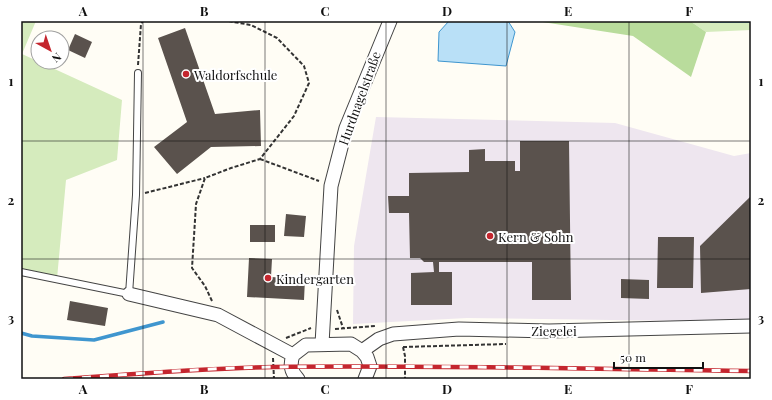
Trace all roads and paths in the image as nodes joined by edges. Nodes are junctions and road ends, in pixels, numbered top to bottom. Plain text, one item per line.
1 (143, 21) edge
2 (228, 21) edge
3 (390, 21) edge
4 (138, 73) joint
5 (260, 159) junction
6 (205, 178) junction
7 (331, 186) junction
8 (136, 195) junction
9 (21, 272) edge
10 (129, 294) junction
11 (218, 315) junction
12 (751, 326) edge
13 (275, 344) junction
14 (322, 344) junction
15 (362, 352) junction
16 (293, 355) junction
17 (274, 379) edge
18 (298, 379) edge
19 (365, 379) edge

1 - 4 path
2 - 5 path
3 - 7 street, Hurdnagelstraße
4 - 8 lane
5 - 6 path
5 - 7 path
6 - 8 path
6 - 11 path
7 - 14 street, Hurdnagelstraße
8 - 10 lane
9 - 10 lane
10 - 11 street
11 - 13 street
12 - 15 street, Ziegelei
13 - 16 street
13 - 17 path
14 - 15 street
14 - 16 street
15 - 19 street
16 - 18 street

